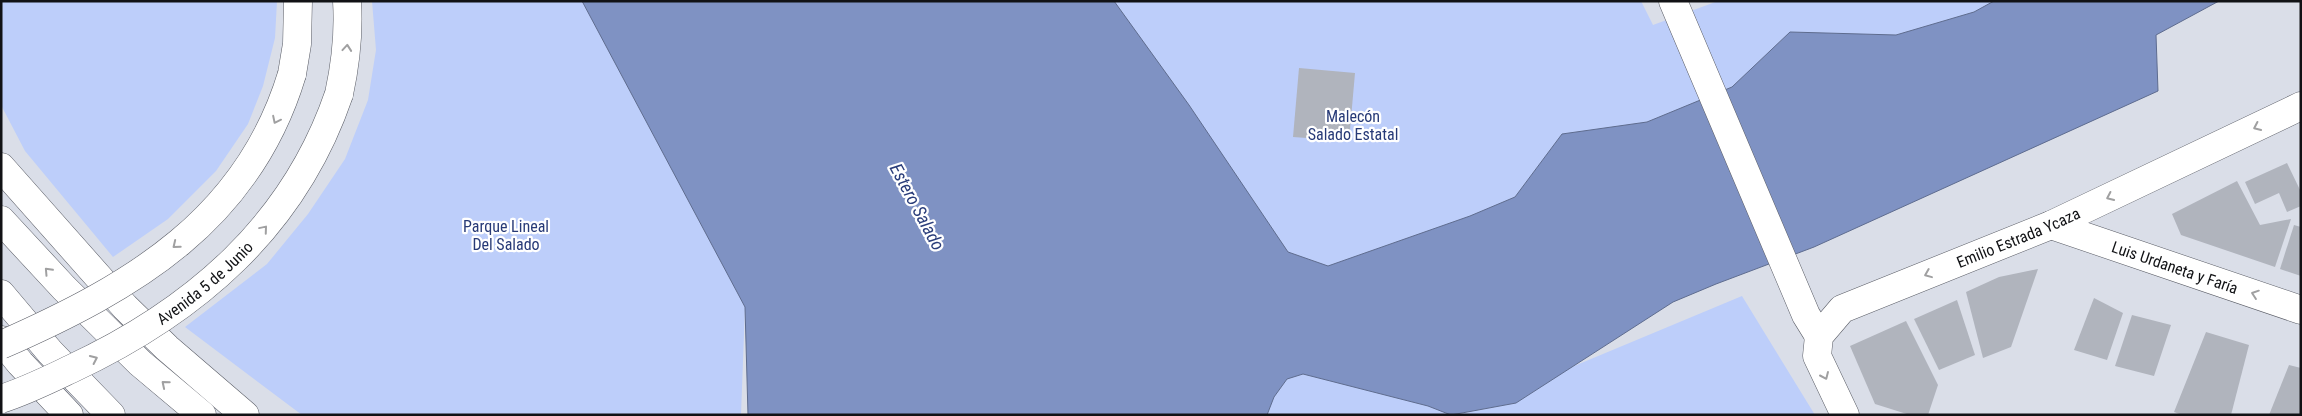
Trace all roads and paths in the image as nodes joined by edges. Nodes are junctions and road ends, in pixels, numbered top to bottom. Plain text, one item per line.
1 (298, 1) edge
2 (347, 1) edge
3 (1673, 1) edge
4 (2301, 106) edge
5 (1, 153) edge
6 (1, 168) edge
7 (27, 198) junction
8 (1, 220) edge
9 (2051, 225) junction
10 (1, 294) edge
11 (2301, 310) edge
12 (1819, 336) junction
13 (1, 340) edge
14 (1, 346) edge
15 (1, 399) edge
16 (69, 415) edge
17 (111, 415) edge
18 (202, 415) edge
19 (245, 415) edge
20 (1845, 415) edge

1 -> 14 main road, bridge
15 -> 2 main road, Avenida 5 de Junio, bridge
3 - 12 main road
4 -> 9 main road, Emilio Estrada Ycaza
5 - 7 main road
6 - 7 main road
7 - 19 main road
18 -> 8 main road
11 -> 9 main road, Luis Urdaneta y Faría
9 -> 12 main road, Emilio Estrada Ycaza
10 - 17 main road
12 -> 20 main road
13 - 16 main road

